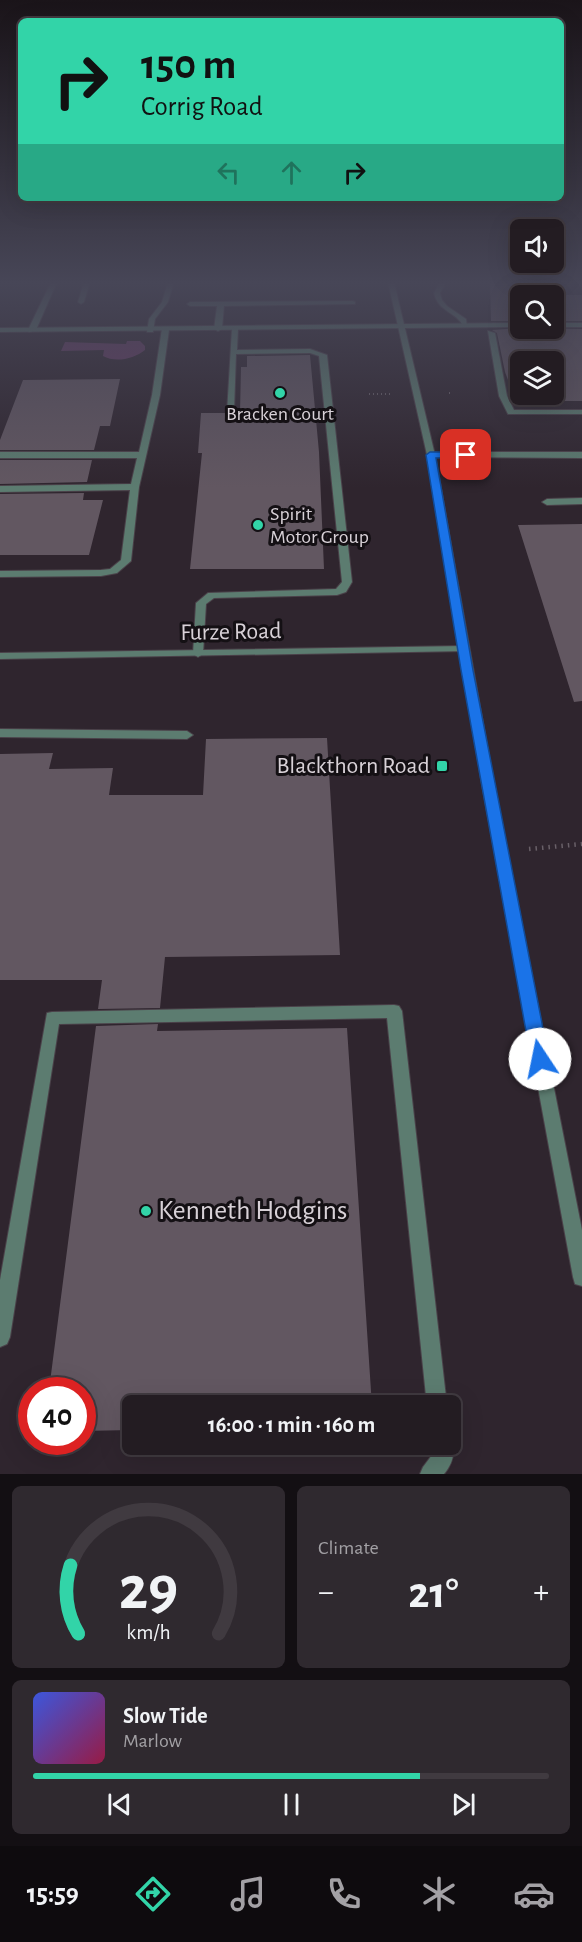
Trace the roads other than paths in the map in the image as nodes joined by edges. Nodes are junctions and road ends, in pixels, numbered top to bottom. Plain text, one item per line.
1 (162, 351) edge
2 (407, 351) edge
3 (494, 351) edge
4 (234, 352) joint
5 (230, 411) dead end
6 (582, 412) edge
7 (0, 455) edge
8 (140, 455) junction
9 (430, 455) junction
10 (582, 455) edge
11 (135, 487) junction
12 (0, 489) edge
13 (582, 501) edge
14 (547, 502) dead end
15 (0, 574) edge
16 (463, 649) junction
17 (198, 654) junction
18 (0, 656) edge
19 (0, 733) edge
20 (187, 735) dead end
21 (582, 1277) edge
22 (0, 1337) edge
23 (437, 1395) edge
24 (443, 1455) edge
25 (430, 1474) edge

1 - 8 street
2 - 9 street
3 - 6 street
4 - 5 street
4 - 17 street
7 - 8 street
8 - 11 street
9 - 10 street
9 - 16 street
11 - 12 street
11 - 15 street
13 - 14 street
16 - 17 street, Furze Road
16 - 21 street
17 - 18 street, Furze Road
19 - 20 street
22 - 23 street
24 - 25 street

